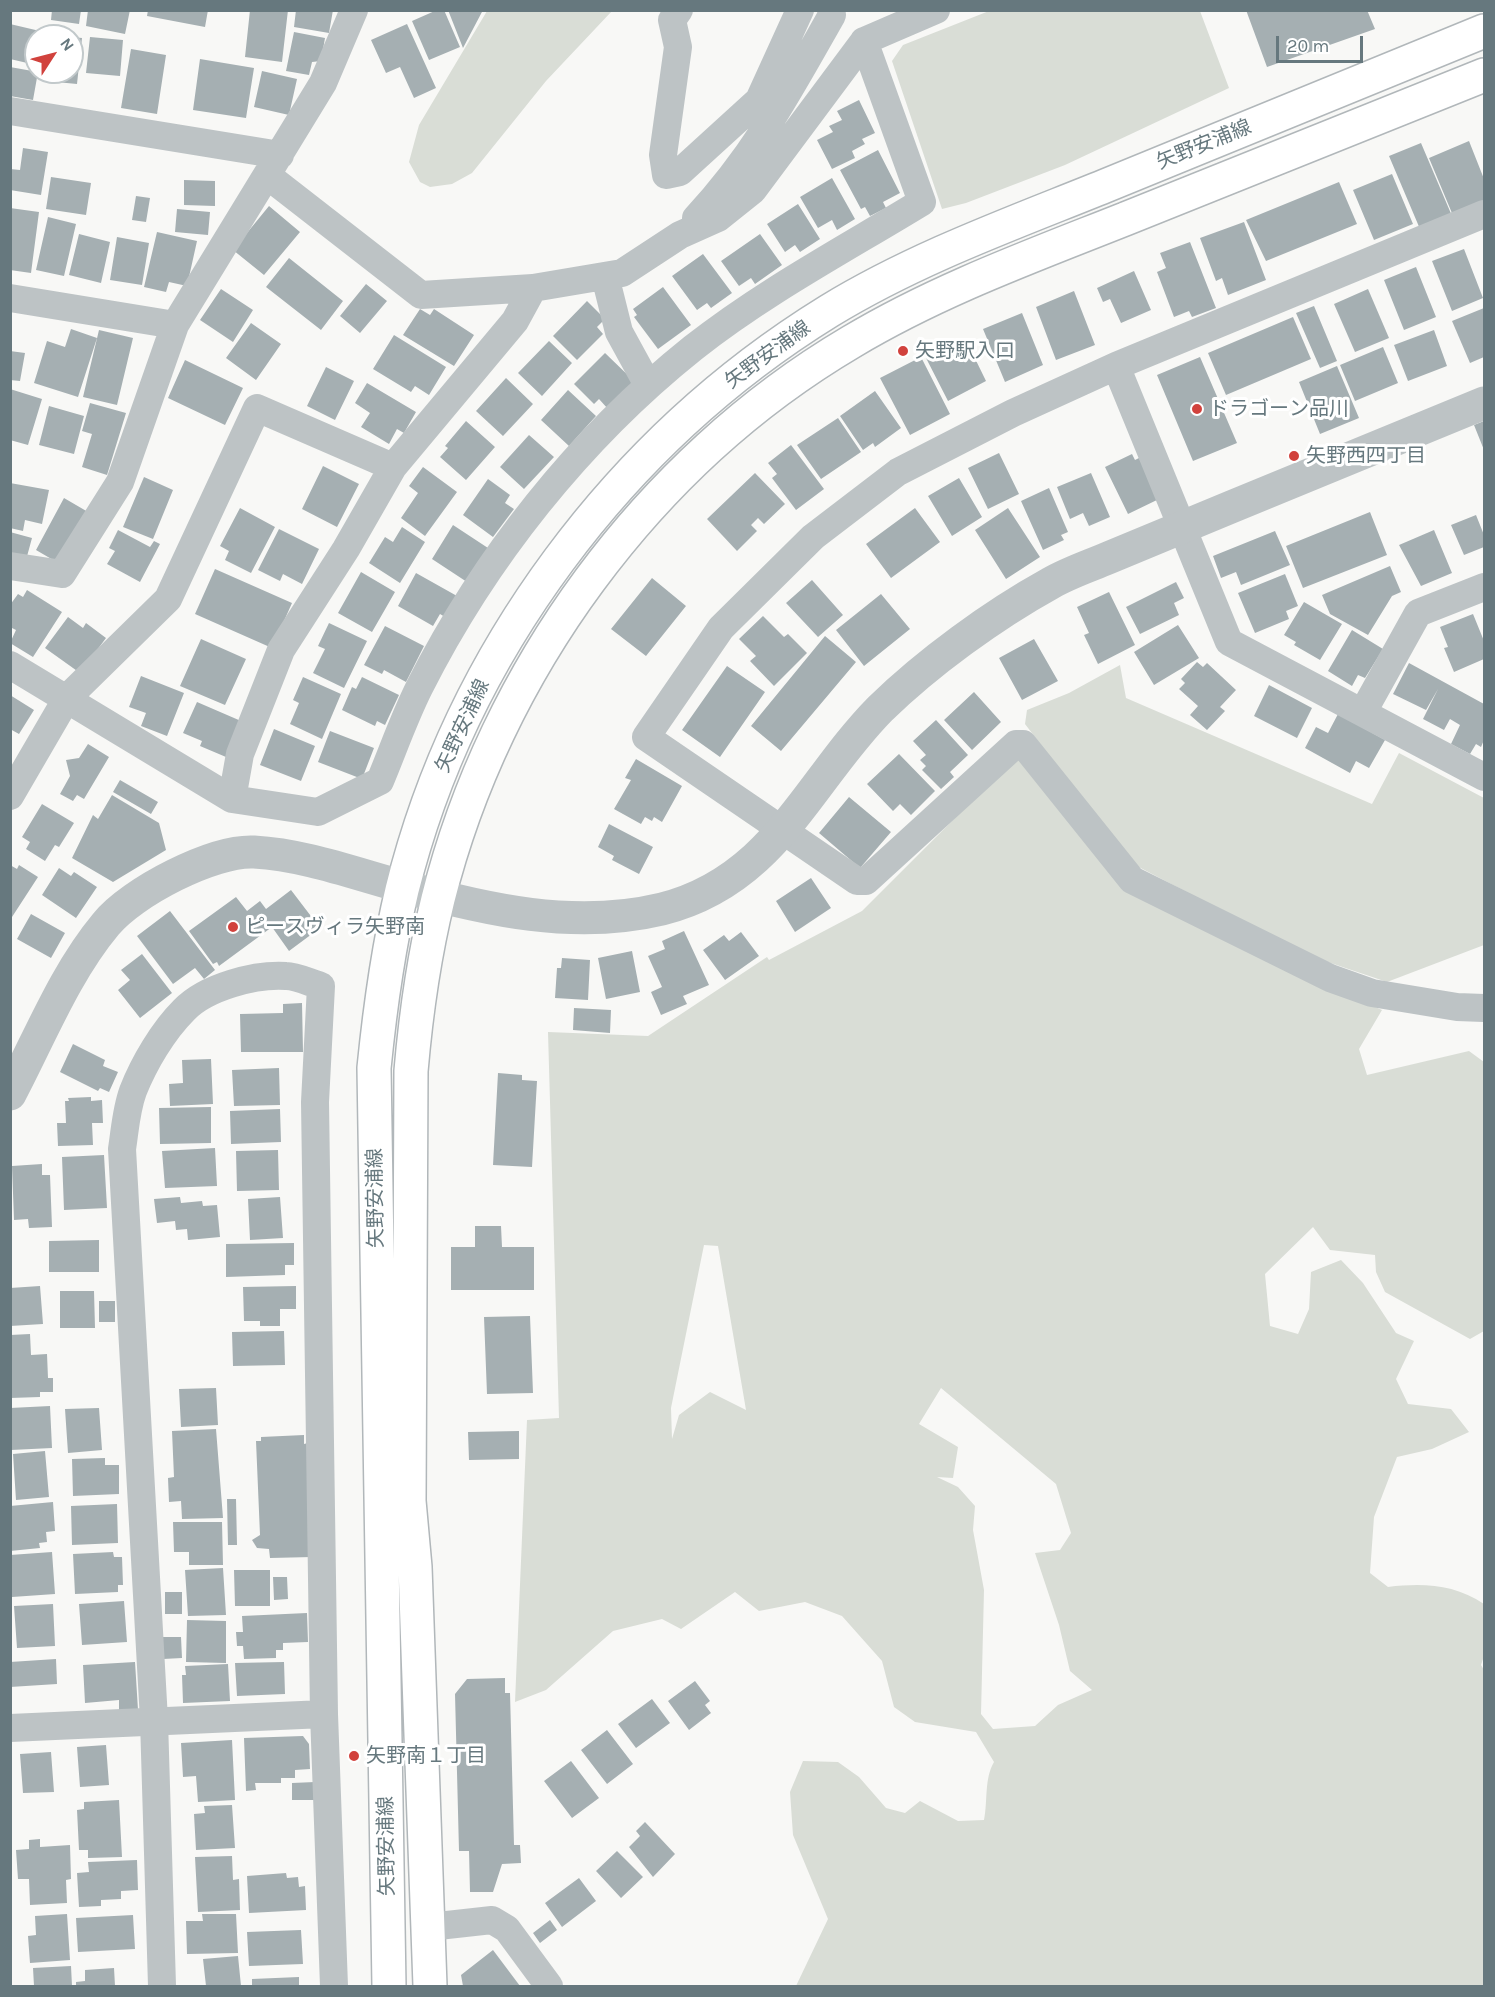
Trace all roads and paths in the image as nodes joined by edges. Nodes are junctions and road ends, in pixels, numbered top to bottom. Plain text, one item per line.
1 (354, 10) edge
2 (679, 10) edge
3 (800, 10) edge
4 (831, 10) edge
5 (936, 10) edge
6 (1485, 31) edge
7 (864, 41) junction
8 (1485, 75) edge
9 (10, 111) edge
10 (274, 166) junction
11 (1485, 214) edge
12 (680, 235) junction
13 (605, 276) junction
14 (532, 288) junction
15 (10, 298) edge
16 (175, 326) junction
17 (1116, 366) junction
18 (648, 385) junction
19 (1485, 403) edge
20 (393, 467) junction
21 (1182, 527) junction
22 (10, 566) edge
23 (1485, 587) edge
24 (10, 665) edge
25 (67, 698) junction
26 (1363, 712) junction
27 (1485, 777) edge
28 (10, 796) edge
29 (232, 799) junction
30 (784, 830) junction
31 (403, 887) junction
32 (439, 897) junction
33 (1485, 1008) edge
34 (10, 1094) edge
35 (324, 1714) junction
36 (154, 1720) junction
37 (10, 1728) edge
38 (429, 1927) junction
39 (162, 1986) edge
40 (334, 1986) edge
41 (389, 1986) edge
42 (430, 1986) edge
43 (549, 1986) edge

1 - 10 street
2 - 3 street
4 - 12 street
5 - 7 street
6 - 31 main road, 矢野安浦線
7 - 12 street
7 - 18 street
8 - 32 main road, 矢野安浦線
9 - 10 street
10 - 14 street
10 - 16 street
11 - 17 street
12 - 13 street
13 - 14 street
13 - 18 street
14 - 20 street
15 - 16 street
16 - 22 street
17 - 21 street
17 - 30 street
18 - 29 street
19 - 21 street
20 - 25 street
20 - 29 street
21 - 26 street
21 - 30 street
23 - 26 street
24 - 25 street
25 - 28 street
25 - 29 street
26 - 27 street
30 - 32 street
30 - 33 street
31 - 32 street
31 - 34 street
31 - 41 main road, 矢野安浦線
32 - 38 main road, 矢野安浦線
35 - 36 street
35 - 36 street
35 - 40 street
36 - 37 street
36 - 39 street
38 - 42 main road, 矢野安浦線
38 - 43 street

